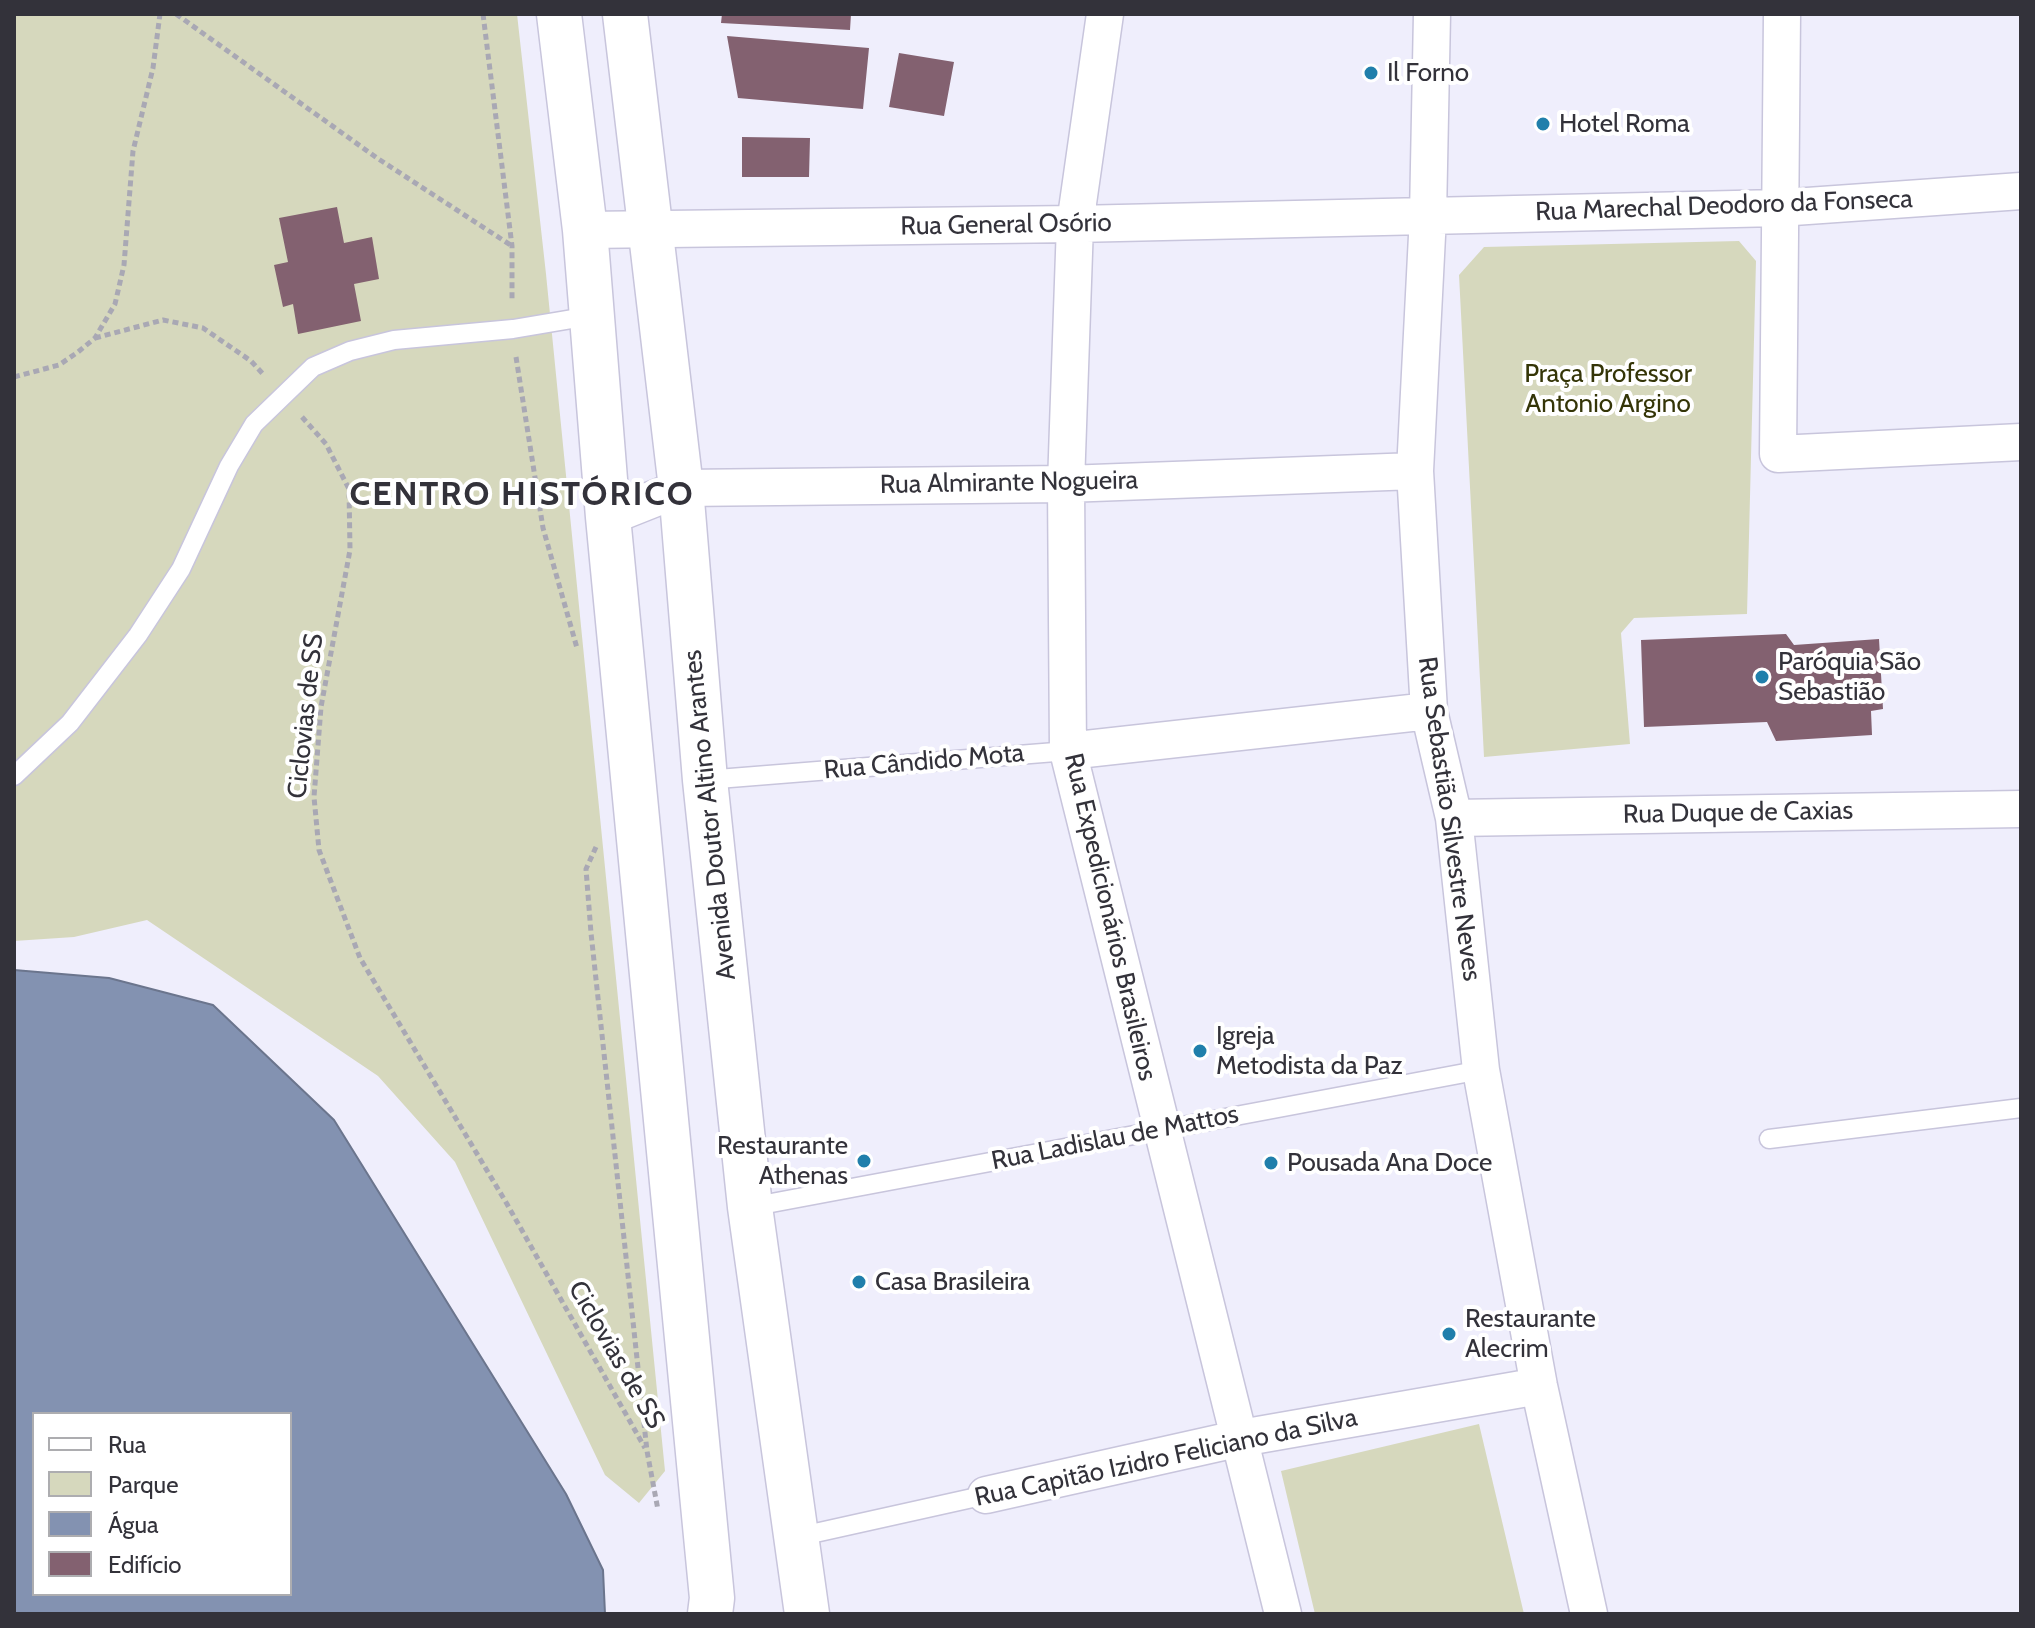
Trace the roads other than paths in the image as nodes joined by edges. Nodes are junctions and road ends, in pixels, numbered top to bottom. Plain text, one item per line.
1 (559, 14) edge
2 (625, 14) edge
3 (1105, 14) edge
4 (1432, 14) edge
5 (1782, 14) edge
6 (2021, 191) edge
7 (1779, 208) junction
8 (1428, 216) junction
9 (1075, 224) junction
10 (585, 230) junction
11 (648, 230) junction
12 (590, 316) junction
13 (2021, 442) edge
14 (1415, 471) junction
15 (1066, 484) junction
16 (681, 488) junction
17 (608, 517) junction
18 (1429, 711) junction
19 (1068, 751) junction
20 (14, 776) edge
21 (705, 780) junction
22 (2021, 809) edge
23 (1454, 818) junction
24 (1481, 1070) junction
25 (2021, 1108) edge
26 (1161, 1129) junction
27 (1769, 1139) dead end
28 (750, 1207) junction
29 (1539, 1386) junction
30 (1241, 1438) junction
31 (986, 1495) joint
32 (794, 1537) junction
33 (710, 1614) edge
34 (807, 1614) edge
35 (1283, 1614) edge
36 (1589, 1614) edge

1 - 10 main road
2 - 11 main road, Avenida Doutor Altino Arantes
3 - 9 street, Rua Expedicionários Brasileiros
4 - 8 street, Rua Sebastião Silvestre Neves
5 - 7 street
6 - 7 street, Rua Marechal Deodoro da Fonseca
7 - 8 street, Rua Marechal Deodoro da Fonseca
7 - 13 street
8 - 9 street, Rua General Osório
8 - 14 street, Rua Sebastião Silvestre Neves
9 - 11 street, Rua General Osório
9 - 15 street, Rua Expedicionários Brasileiros
10 - 11 street, Rua General Osório
10 - 12 main road
11 - 16 main road, Avenida Doutor Altino Arantes
12 - 17 main road
12 - 20 lane
14 - 15 street, Rua Almirante Nogueira
14 - 18 street, Rua Sebastião Silvestre Neves
15 - 16 street, Rua Almirante Nogueira
15 - 19 street, Rua Expedicionários Brasileiros
16 - 17 street, Rua Almirante Nogueira
16 - 21 main road, Avenida Doutor Altino Arantes
17 - 33 main road
18 - 19 street, Rua Cândido Mota
18 - 23 street, Rua Sebastião Silvestre Neves
19 - 21 lane, Rua Cândido Mota
19 - 26 street, Rua Expedicionários Brasileiros
21 - 28 main road, Avenida Doutor Altino Arantes
22 - 23 street, Rua Duque de Caxias
23 - 24 street, Rua Sebastião Silvestre Neves
24 - 26 lane, Rua Ladislau de Mattos
24 - 29 street, Rua Sebastião Silvestre Neves
25 - 27 lane
26 - 28 lane, Rua Ladislau de Mattos
26 - 30 street, Rua Expedicionários Brasileiros
28 - 32 main road, Avenida Doutor Altino Arantes
29 - 30 street, Rua Capitão Izidro Feliciano da Silva
29 - 36 street, Rua Sebastião Silvestre Neves
30 - 31 street, Rua Capitão Izidro Feliciano da Silva
30 - 35 street, Rua Expedicionários Brasileiros
31 - 32 lane, Rua Capitão Izidro Feliciano da Silva
32 - 34 main road, Avenida Doutor Altino Arantes

